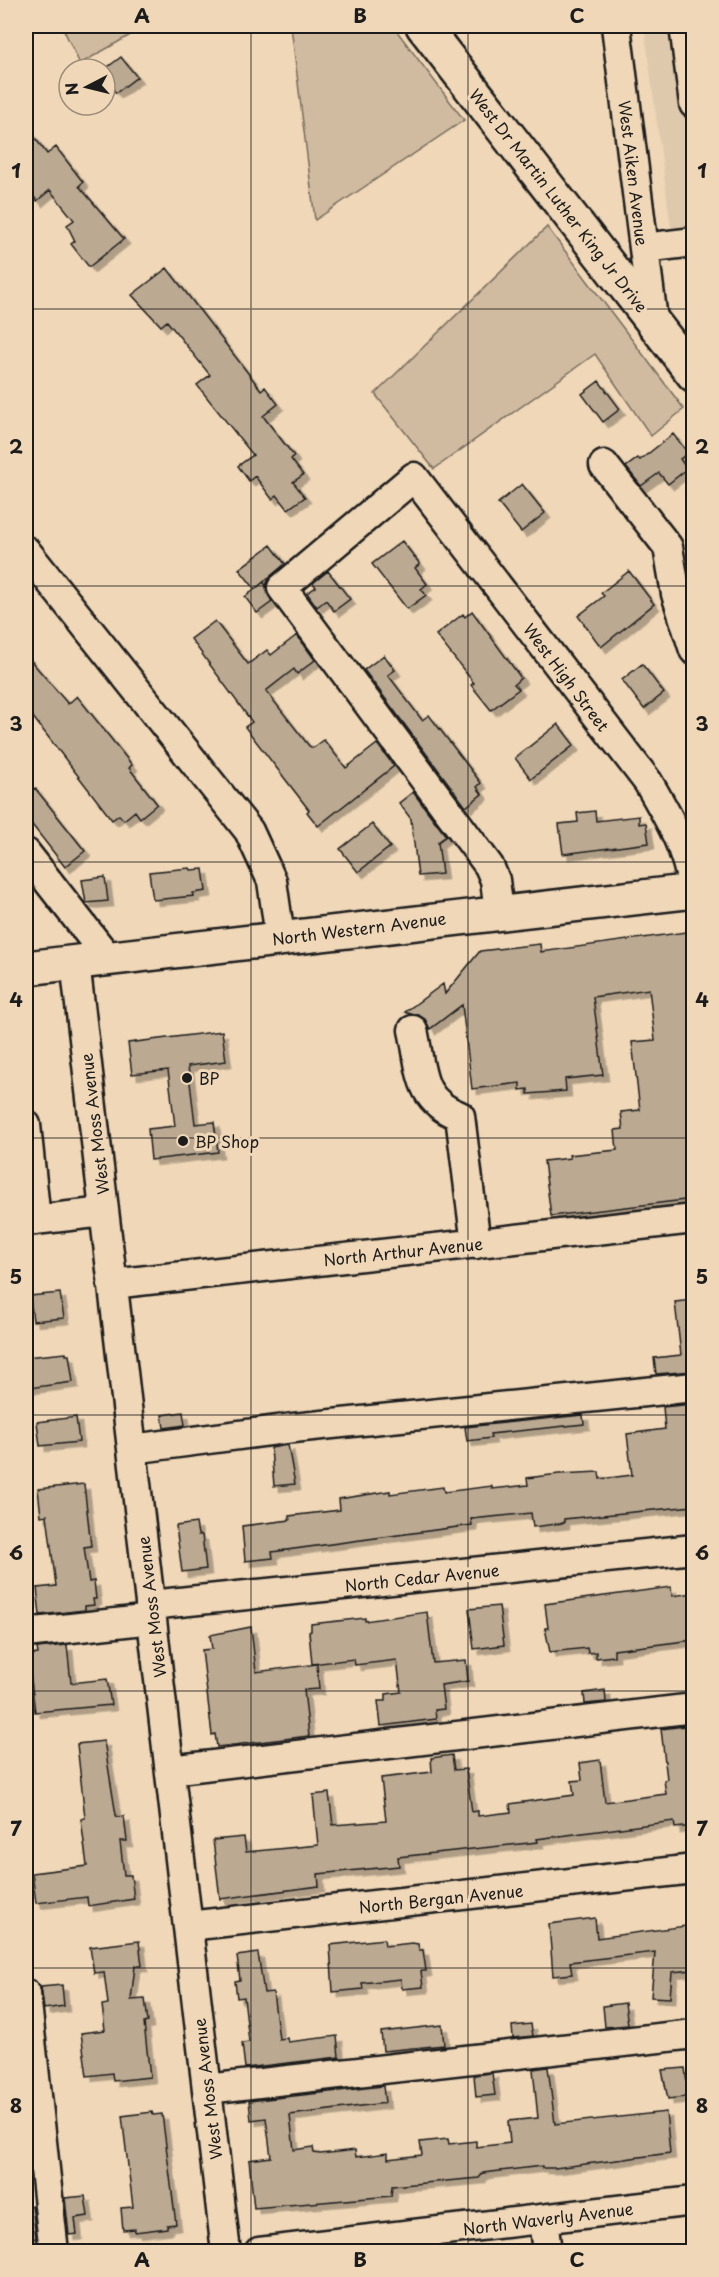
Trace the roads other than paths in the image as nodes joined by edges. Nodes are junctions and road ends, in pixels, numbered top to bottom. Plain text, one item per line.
1 (423, 26) edge
2 (616, 26) edge
3 (684, 26) edge
4 (693, 104) edge
5 (693, 242) edge
6 (644, 248) junction
7 (653, 320) junction
8 (693, 375) edge
9 (604, 465) dead end
10 (26, 551) edge
11 (693, 650) edge
12 (26, 854) edge
13 (693, 891) edge
14 (499, 912) junction
15 (280, 937) junction
16 (108, 958) junction
17 (75, 962) junction
18 (26, 968) edge
19 (413, 1030) dead end
20 (26, 1125) edge
21 (31, 1212) edge
22 (104, 1212) junction
23 (693, 1219) edge
24 (476, 1244) junction
25 (112, 1284) junction
26 (693, 1387) edge
27 (132, 1449) junction
28 (693, 1549) edge
29 (151, 1612) junction
30 (26, 1633) edge
31 (693, 1708) edge
32 (170, 1770) junction
33 (693, 1869) edge
34 (188, 1926) junction
35 (26, 1994) edge
36 (693, 2034) edge
37 (207, 2089) junction
38 (693, 2201) edge
39 (543, 2219) junction
40 (387, 2244) edge
41 (54, 2252) edge
42 (226, 2252) edge
43 (259, 2252) edge
44 (547, 2252) edge

1 - 7 main road, West Dr Martin Luther King Jr Drive
2 - 6 street, West Aiken Avenue
3 - 4 street
5 - 6 street
6 - 7 street, West Aiken Avenue
7 - 8 main road, West Dr Martin Luther King Jr Drive
9 - 11 street
10 - 15 street
12 - 16 street
13 - 14 main road, North Western Avenue
13 - 14 street, West High Street
14 - 15 main road, North Western Avenue
15 - 16 main road, North Western Avenue
16 - 17 main road, North Western Avenue
17 - 18 main road, North Western Avenue
17 - 22 street, West Moss Avenue
19 - 24 street
20 - 21 street
21 - 22 street
22 - 25 street, West Moss Avenue
23 - 24 street, North Arthur Avenue
24 - 25 street, North Arthur Avenue
25 - 27 street, West Moss Avenue
26 - 27 street
27 - 29 street, West Moss Avenue
28 - 29 street, North Cedar Avenue
29 - 30 street, North Cedar Avenue
29 - 32 street, West Moss Avenue
31 - 32 street
32 - 34 street, West Moss Avenue
33 - 34 street, North Bergan Avenue
34 - 37 street, West Moss Avenue
35 - 41 street
36 - 37 street
37 - 42 street, West Moss Avenue
38 - 39 street, North Waverly Avenue
39 - 40 street, North Waverly Avenue
39 - 44 street
40 - 43 street, North Waverly Avenue

